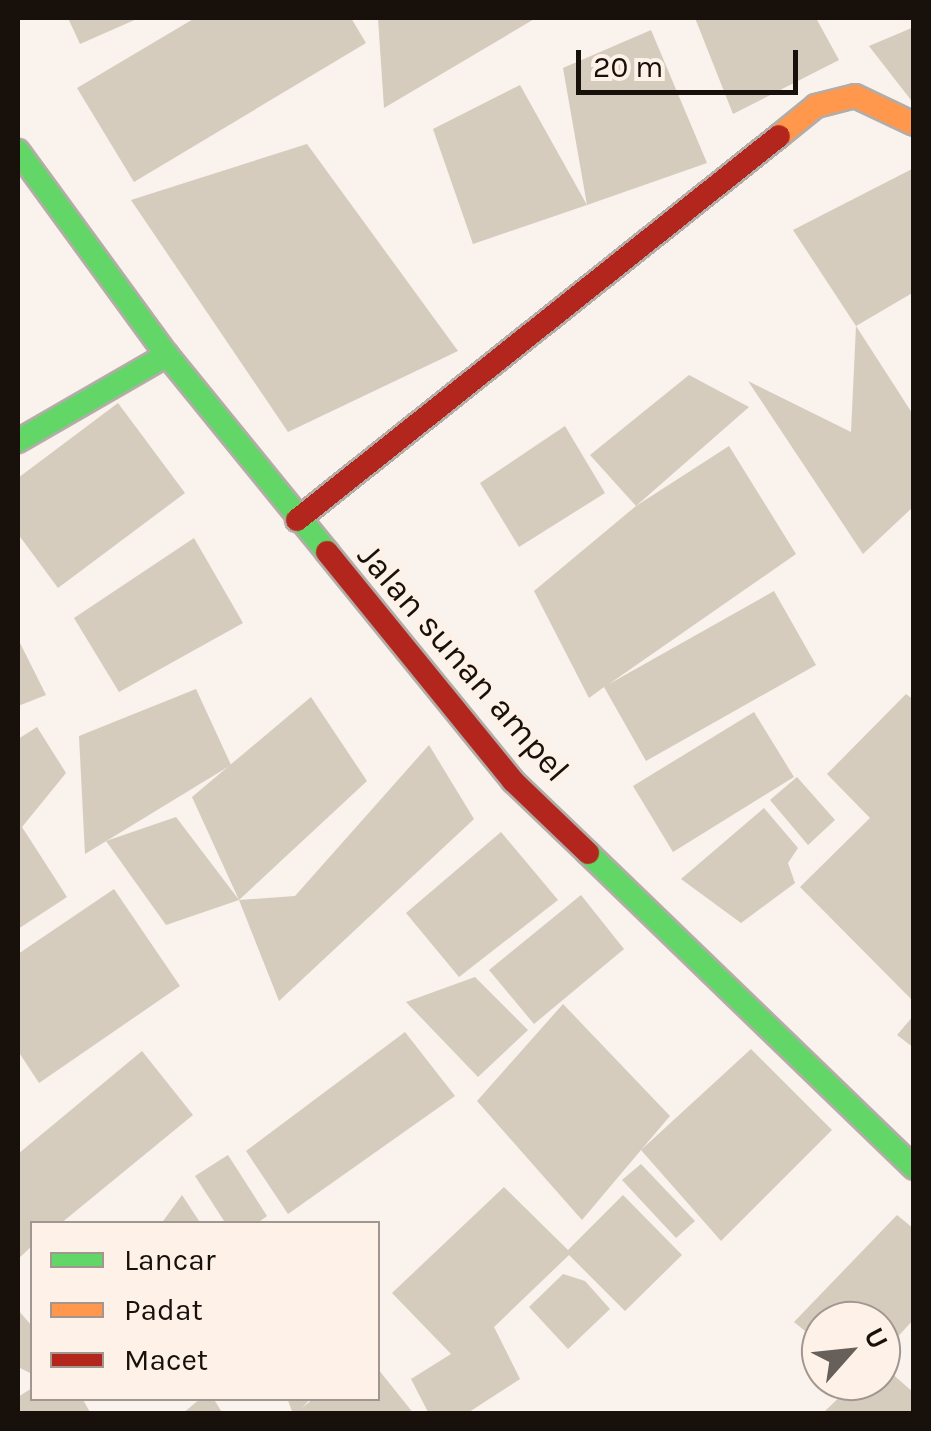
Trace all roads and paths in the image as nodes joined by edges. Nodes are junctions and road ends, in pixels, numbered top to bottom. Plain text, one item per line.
1 (914, 124) edge
2 (18, 151) edge
3 (167, 356) junction
4 (18, 441) edge
5 (297, 520) junction
6 (914, 1168) edge

1 - 5 main road
2 - 3 main road, Jalan sunan ampel
3 - 4 main road
3 - 5 main road, Jalan sunan ampel
5 - 6 main road, Jalan sunan ampel

